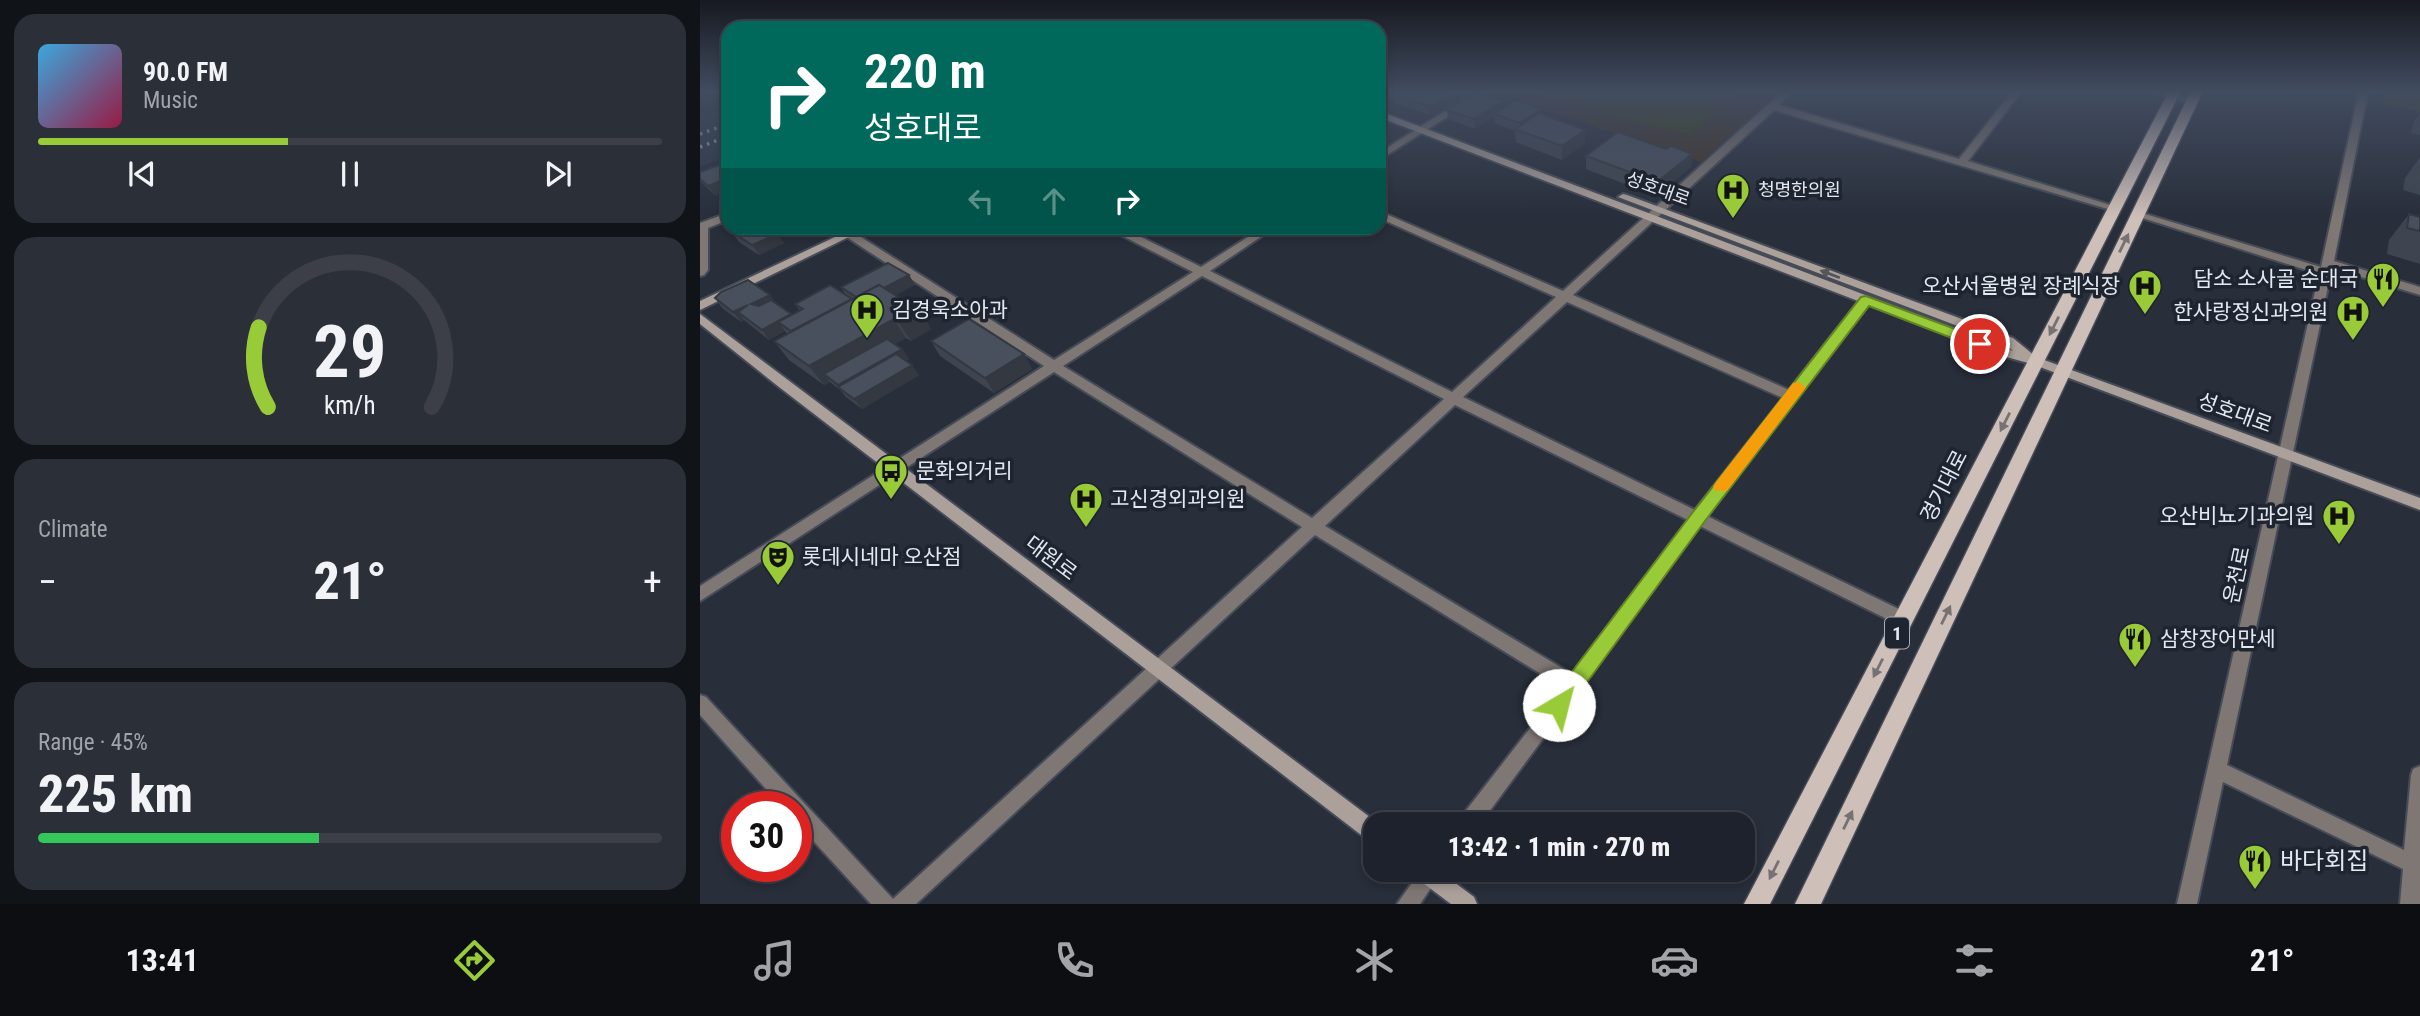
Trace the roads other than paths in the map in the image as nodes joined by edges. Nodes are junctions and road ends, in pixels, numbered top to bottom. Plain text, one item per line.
1 (1418, 133) edge
2 (1440, 133) edge
3 (1743, 133) edge
4 (1864, 133) edge
5 (1985, 133) edge
6 (2153, 133) edge
7 (2177, 133) edge
8 (2355, 133) edge
9 (1386, 153) edge
10 (1962, 162) junction
11 (2115, 208) junction
12 (1656, 214) junction
13 (2138, 215) junction
14 (1386, 217) edge
15 (721, 219) edge
16 (845, 235) edge
17 (861, 235) edge
18 (1129, 235) edge
19 (1258, 235) edge
20 (2327, 268) junction
21 (1201, 271) junction
22 (700, 273) edge
23 (2420, 291) edge
24 (1566, 297) junction
25 (1866, 300) junction
26 (700, 306) edge
27 (700, 318) edge
28 (2036, 361) junction
29 (1053, 365) junction
30 (2062, 371) junction
31 (1791, 396) junction
32 (1453, 398) junction
33 (2288, 455) junction
34 (893, 468) junction
35 (2420, 504) edge
36 (1699, 516) junction
37 (1313, 525) junction
38 (700, 594) edge
39 (1903, 619) junction
40 (1159, 666) junction
41 (1574, 685) junction
42 (700, 703) edge
43 (2216, 769) junction
44 (2420, 775) edge
45 (781, 791) edge
46 (1477, 812) edge
47 (812, 824) edge
48 (1363, 824) edge
49 (2413, 864) junction
50 (1421, 882) edge
51 (1440, 882) edge
52 (885, 904) edge
53 (901, 904) edge
54 (1407, 904) edge
55 (1467, 904) edge
56 (1757, 904) edge
57 (1808, 904) edge
58 (2187, 904) edge
59 (2410, 904) edge

1 - 9 street
2 - 12 main road, 성호대로
3 - 12 street
4 - 10 street
5 - 10 street
6 - 11 main road, 경기대로 / 1
7 - 13 main road, 1
8 - 20 street, 운천로
10 - 11 street
11 -> 28 main road, 경기대로 / 1
12 - 24 street
12 - 25 main road, 성호대로
28 -> 12 main road, 성호대로
13 - 20 street
30 -> 13 main road, 1
14 - 24 street
15 - 22 street
16 - 26 main road
17 - 29 street
18 - 21 street
19 - 21 street
20 - 23 street
20 - 33 street, 운천로
21 - 29 street
21 - 32 street
24 - 31 street
24 - 32 street
25 - 28 main road, 성호대로
25 - 31 street
27 - 34 main road, 대원로
28 - 30 main road, 성호대로
28 -> 39 main road, 경기대로 / 1
29 - 34 street
29 - 37 street
30 - 33 main road, 성호대로
57 -> 30 main road, 1
31 - 36 street
32 - 36 street
32 - 37 street
33 - 35 main road, 성호대로
33 - 43 street, 운천로
34 - 38 street
34 - 40 main road, 대원로
36 - 39 street
36 - 41 street
37 - 40 street
37 - 41 street
39 -> 56 main road, 경기대로 / 1
40 - 48 main road, 대원로
40 - 53 street
41 - 46 street
42 - 45 street
43 - 49 street
43 - 58 street, 운천로
44 - 49 street
47 - 52 street
49 - 59 street
50 - 54 street
51 - 55 main road

